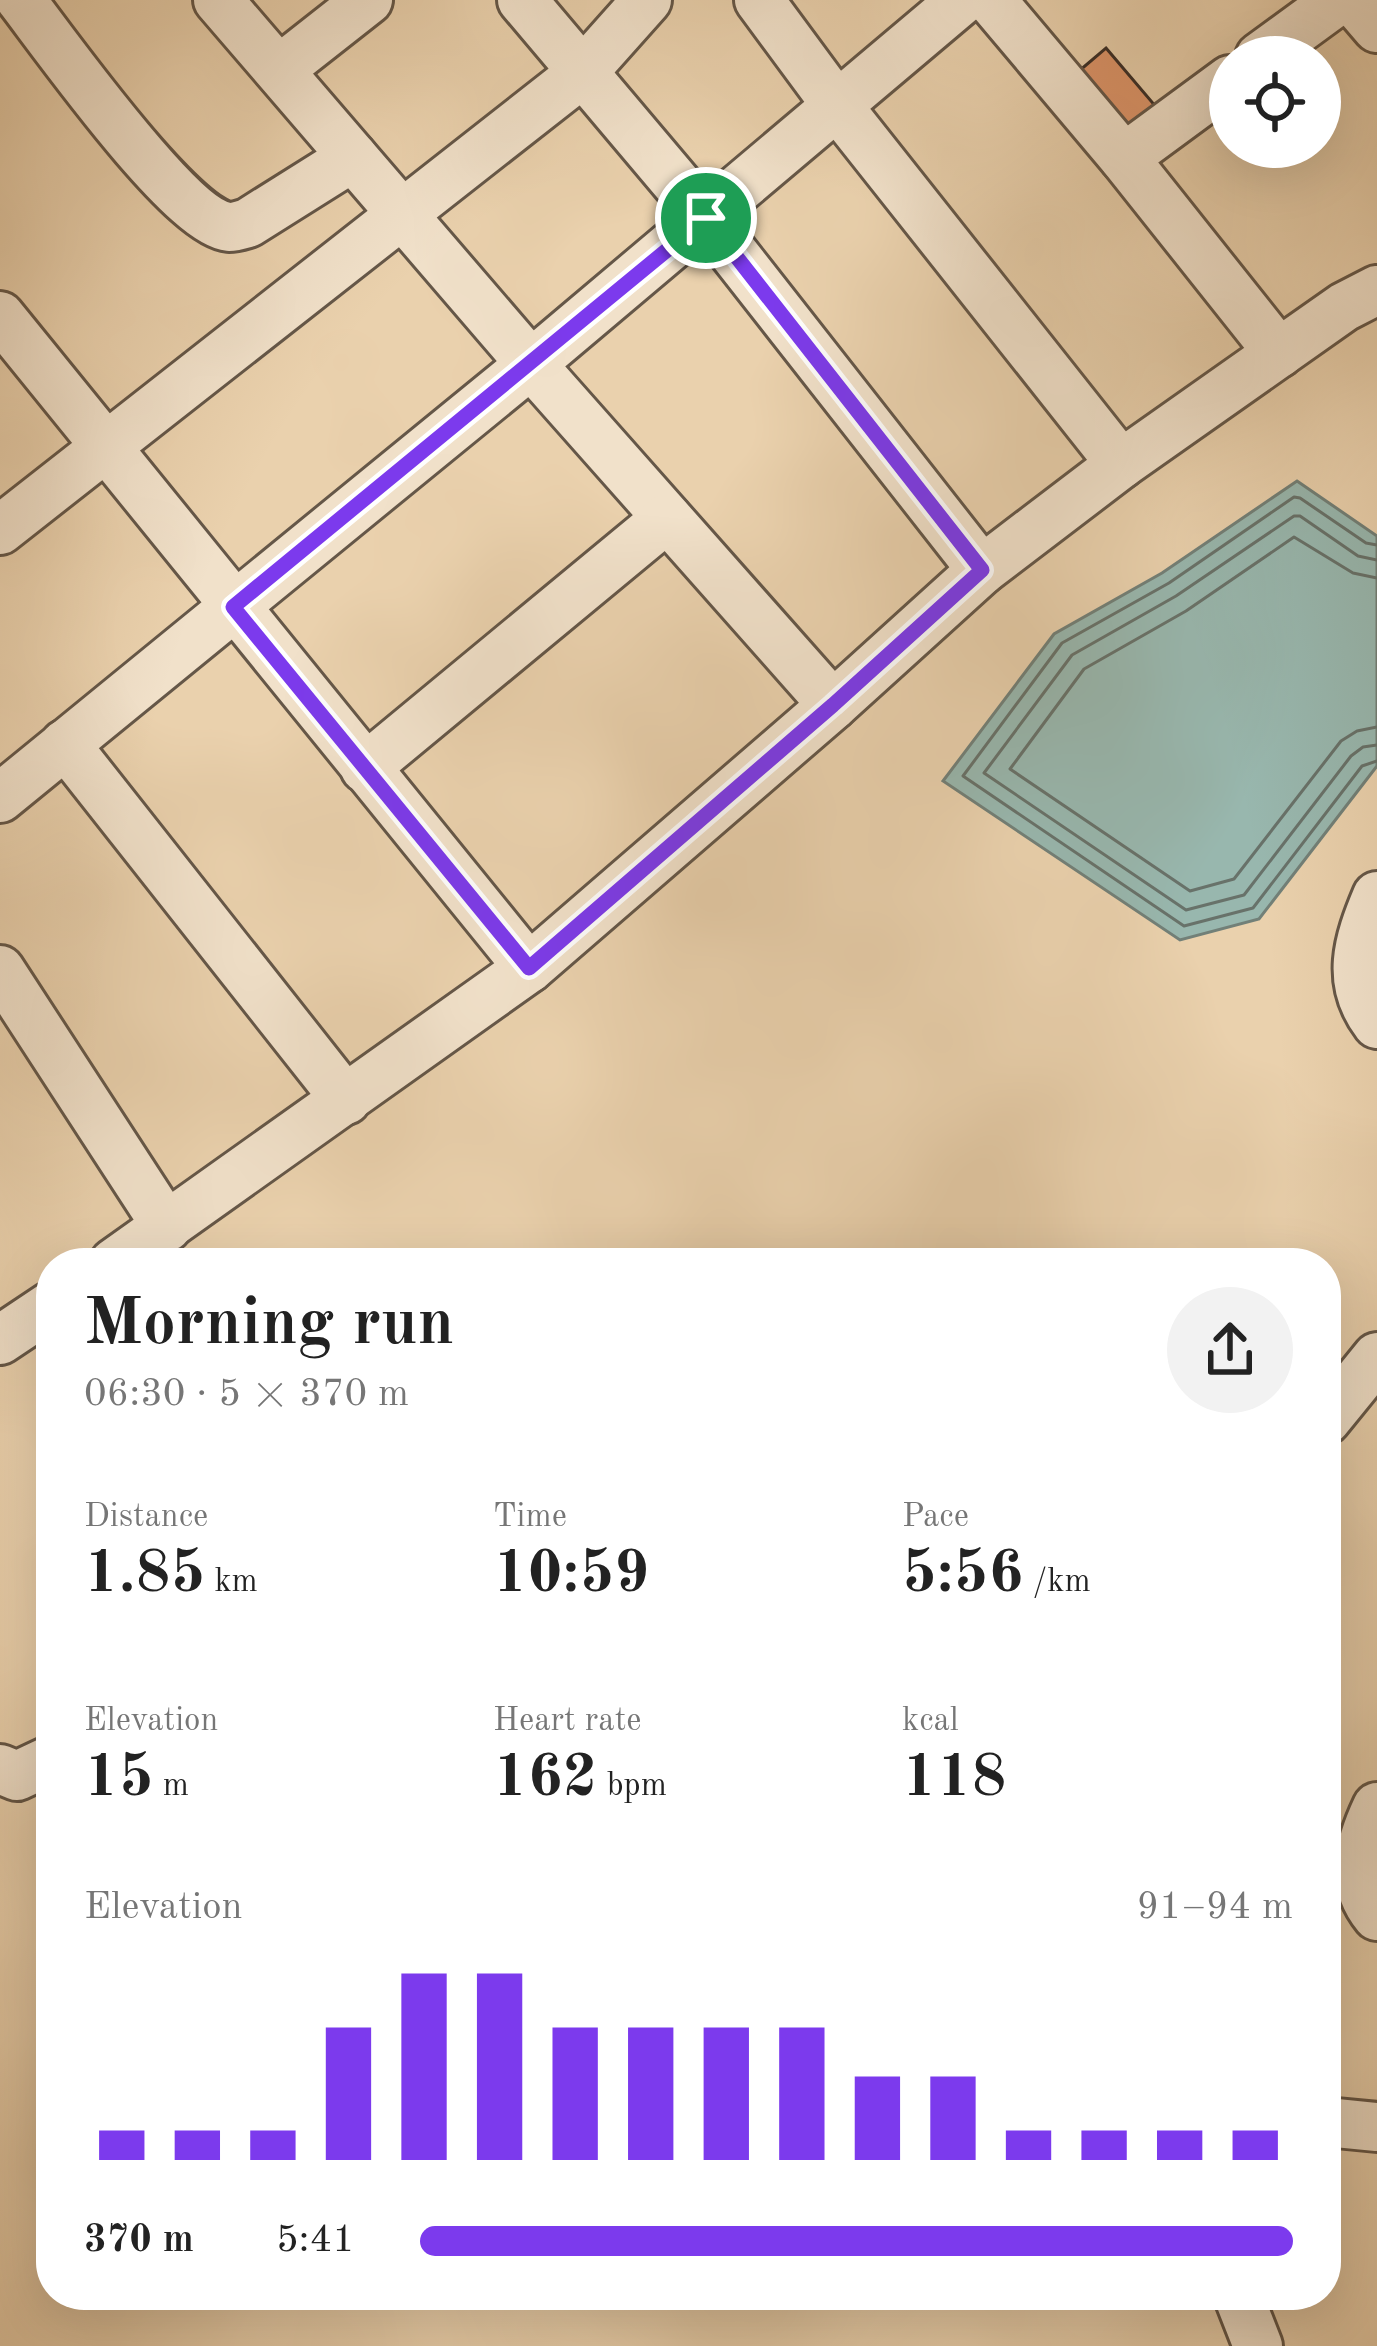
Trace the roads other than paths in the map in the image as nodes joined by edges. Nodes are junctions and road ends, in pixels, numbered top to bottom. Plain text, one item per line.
1 (21, 0) edge
2 (218, 0) edge
3 (368, 0) edge
4 (522, 0) edge
5 (647, 0) edge
6 (760, 0) edge
7 (962, 0) edge
8 (991, 0) edge
9 (1338, 0) edge
10 (1353, 0) edge
11 (1377, 28) edge
12 (1289, 36) edge
13 (279, 70) junction
14 (582, 74) junction
15 (1209, 95) edge
16 (835, 103) junction
17 (353, 157) junction
18 (1124, 158) junction
19 (402, 213) junction
20 (706, 218) junction
21 (1377, 290) edge
22 (0, 316) edge
23 (1279, 353) junction
24 (531, 364) junction
25 (103, 446) junction
26 (1121, 464) junction
27 (667, 518) junction
28 (0, 530) edge
29 (982, 570) junction
30 (233, 607) junction
31 (833, 705) junction
32 (65, 744) junction
33 (364, 768) junction
34 (0, 798) edge
35 (1377, 896) edge
36 (529, 968) junction
37 (0, 970) edge
38 (1377, 1024) edge
39 (346, 1100) junction
40 (167, 1227) junction
41 (136, 1248) edge
42 (36, 1316) edge
43 (0, 1340) edge
44 (1377, 1357) edge
45 (1341, 1401) edge
46 (36, 1767) edge
47 (1, 1771) edge
48 (1377, 1807) edge
49 (1377, 1916) edge
50 (1341, 2123) edge
51 (1377, 2127) edge
52 (1244, 2310) edge
53 (1258, 2346) edge

1 - 17 street
2 - 13 street
3 - 13 street
4 - 14 street
5 - 14 street
6 - 16 street
7 - 16 street
8 - 18 street
9 - 12 street
10 - 11 street
13 - 17 street
14 - 19 street
14 - 20 street
15 - 18 street
16 - 20 street
16 - 26 street
17 - 19 street
18 - 23 street
19 - 24 street
19 - 25 street
20 - 24 street
20 - 29 street
21 - 23 street
22 - 25 street
23 - 26 street
24 - 27 street
24 - 30 street
25 - 28 street
25 - 30 street
26 - 29 street
27 - 31 street
27 - 33 street
29 - 31 street
30 - 32 street
30 - 33 street
31 - 36 street
32 - 34 street
32 - 39 street
33 - 36 street
35 - 38 street
36 - 39 street
37 - 40 street
39 - 40 street
40 - 41 street
42 - 43 street
44 - 45 street
46 - 47 street
48 - 49 street
50 - 51 street
52 - 53 street

